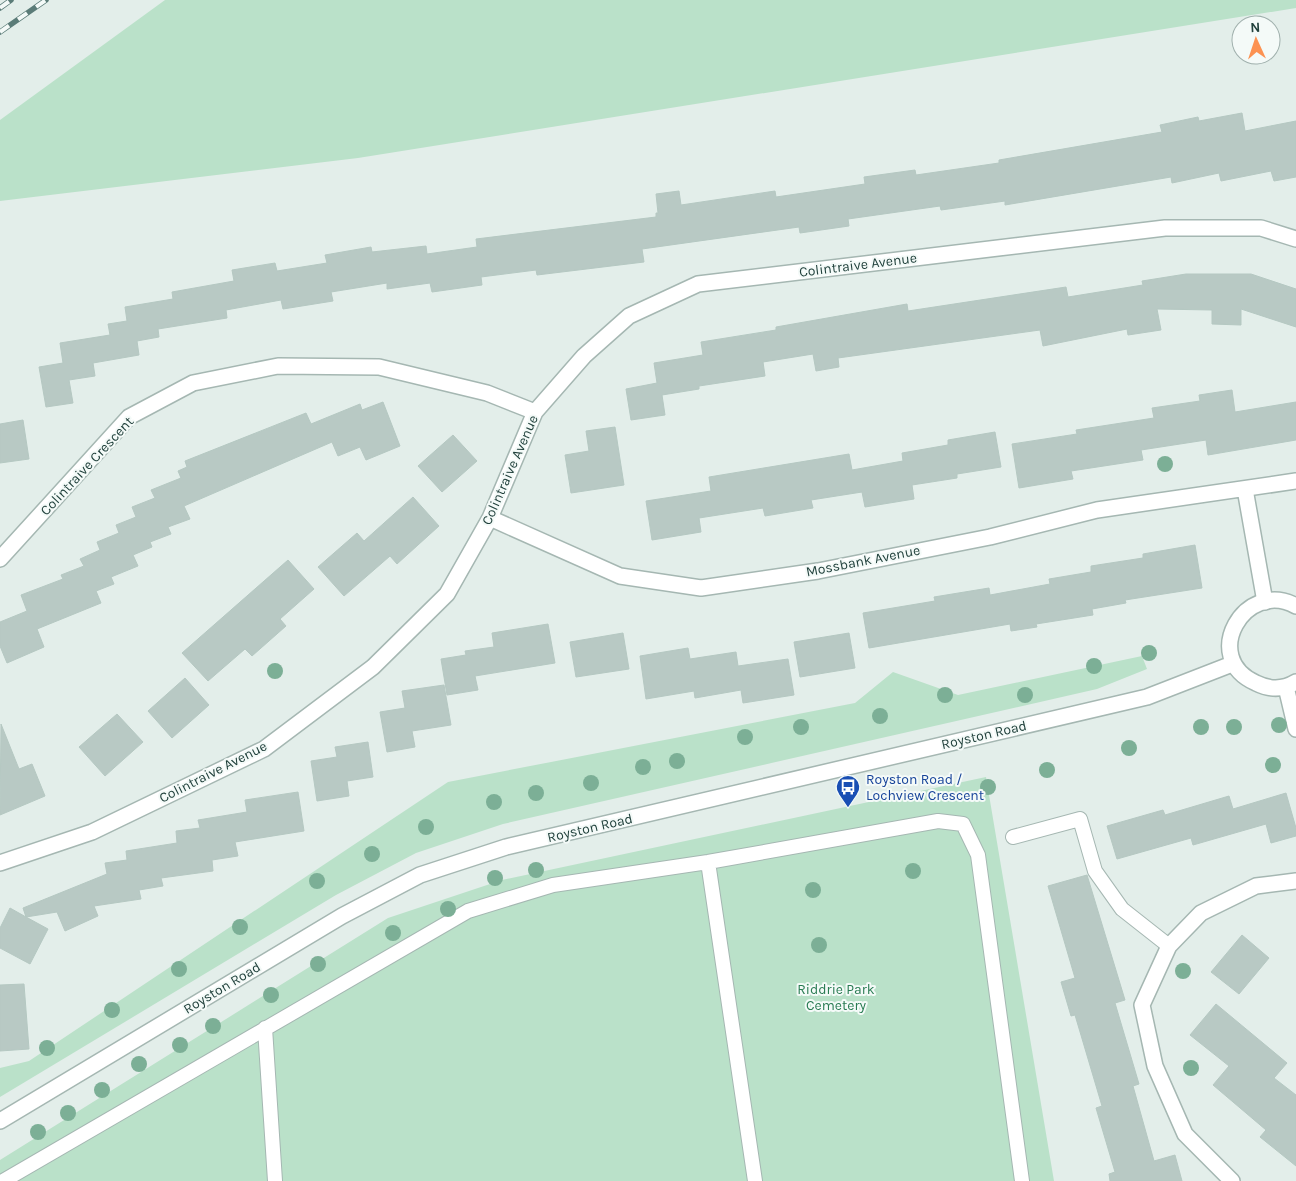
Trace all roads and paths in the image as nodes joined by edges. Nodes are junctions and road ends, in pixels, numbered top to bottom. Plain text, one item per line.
1 (1296, 239) edge
2 (535, 412) junction
3 (1296, 481) edge
4 (1245, 489) junction
5 (490, 518) junction
6 (0, 559) edge
7 (1265, 602) junction
8 (1296, 606) edge
9 (1232, 664) junction
10 (1291, 684) edge
11 (1296, 729) edge
12 (1013, 837) dead end
13 (708, 862) junction
14 (0, 863) edge
15 (1296, 882) edge
16 (1169, 946) junction
17 (265, 1028) junction
18 (0, 1121) edge
19 (3, 1181) edge
20 (276, 1181) edge
21 (755, 1181) edge
22 (1022, 1181) edge
23 (1232, 1181) edge

1 - 2 street, Colintraive Avenue
2 - 5 street, Colintraive Avenue
2 - 6 street, Colintraive Crescent
3 - 4 street, Mossbank Avenue
4 - 5 street, Mossbank Avenue
4 - 7 street
5 - 14 street, Colintraive Avenue
7 - 8 street
7 - 9 street
9 - 10 street
9 - 18 street, Royston Road
10 - 11 street
12 - 16 lane
13 - 17 lane
13 - 21 lane
13 - 22 lane
15 - 16 street
16 - 23 street
17 - 19 lane
17 - 20 lane

